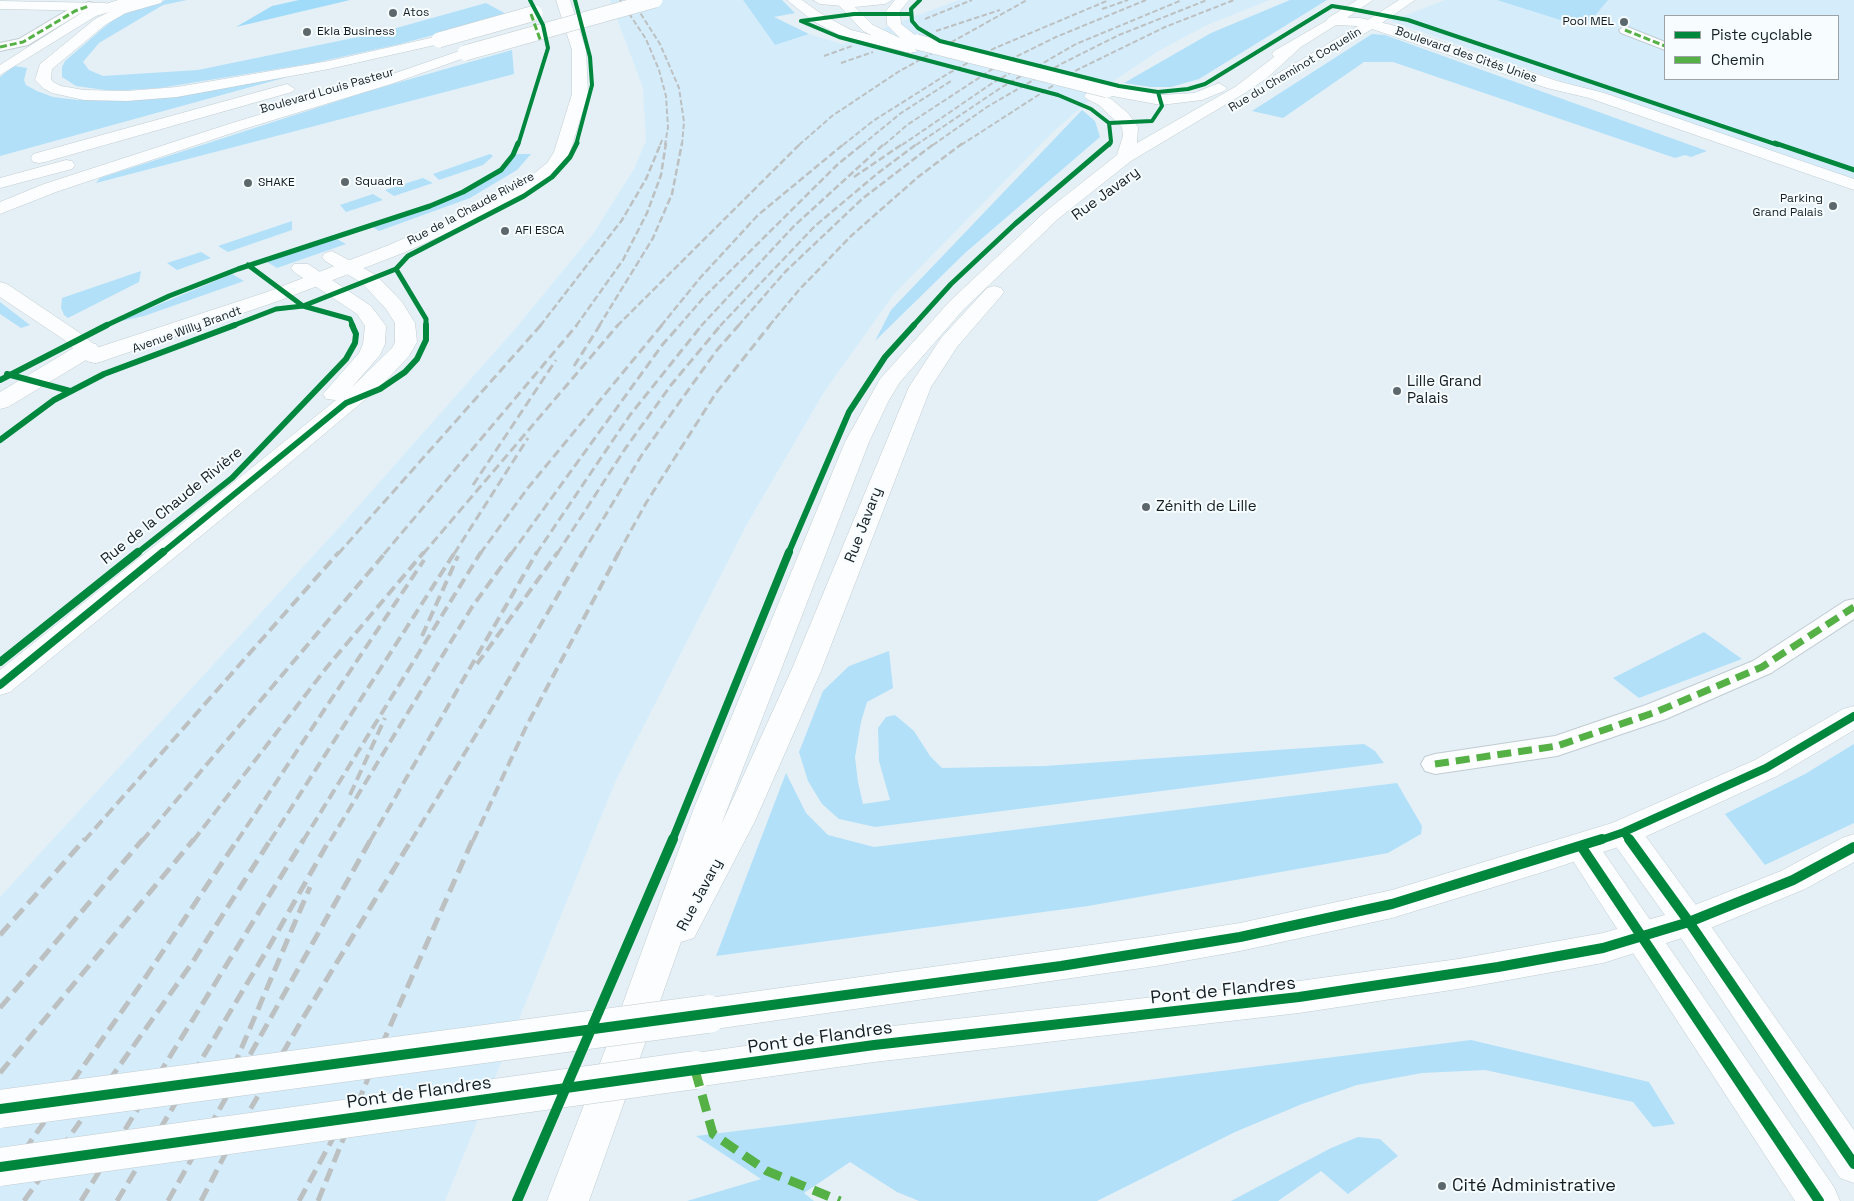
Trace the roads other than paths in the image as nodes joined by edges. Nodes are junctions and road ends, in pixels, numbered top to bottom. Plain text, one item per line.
1 (132, 0) edge
2 (156, 0) edge
3 (544, 0) edge
4 (563, 0) edge
5 (655, 0) edge
6 (794, 0) edge
7 (820, 0) edge
8 (885, 0) edge
9 (902, 0) edge
10 (1366, 0) edge
11 (1408, 0) edge
12 (591, 1) edge
13 (842, 1) edge
14 (0, 5) edge
15 (89, 6) junction
16 (112, 9) junction
17 (1384, 15) junction
18 (1333, 22) junction
19 (1371, 24) junction
20 (1625, 30) dead end
21 (442, 42) junction
22 (914, 45) junction
23 (1295, 45) junction
24 (1664, 46) edge
25 (0, 47) edge
26 (465, 53) junction
27 (0, 71) edge
28 (1100, 93) junction
29 (1599, 96) junction
30 (1161, 100) junction
31 (1224, 114) joint
32 (1189, 124) junction
33 (1125, 157) junction
34 (0, 168) edge
35 (0, 183) edge
36 (1854, 186) edge
37 (0, 209) edge
38 (341, 262) junction
39 (310, 274) junction
40 (0, 288) edge
41 (92, 352) junction
42 (0, 402) edge
43 (259, 476) junction
44 (1854, 607) edge
45 (0, 685) edge
46 (1854, 716) edge
47 (1435, 764) dead end
48 (1624, 832) junction
49 (1581, 846) junction
50 (1854, 847) edge
51 (1688, 922) junction
52 (1644, 937) junction
53 (641, 1006) junction
54 (0, 1109) edge
55 (1854, 1164) edge
56 (0, 1166) edge
57 (568, 1201) edge
58 (1819, 1201) edge

1 - 16 main road
2 - 16 main road
3 - 38 main road, Rue de la Chaude Rivière
4 - 38 main road, Rue de la Chaude Rivière
5 - 26 main road, Boulevard Louis Pasteur, bridge
6 - 22 main road
7 - 13 main road
8 - 13 main road
9 - 22 main road
10 - 18 main road, Rue du Cheminot Coquelin
11 - 17 main road, Rue du Cheminot Coquelin
12 - 21 main road, Boulevard Louis Pasteur
13 - 22 main road
14 - 15 main road
15 - 16 main road
15 - 25 street
16 - 21 main road
16 - 27 main road
17 - 19 main road, Rue du Cheminot Coquelin
17 - 29 main road, Boulevard des Cités Unies
18 - 19 main road, Boulevard des Cités Unies
18 - 23 main road, Rue du Cheminot Coquelin
19 - 29 main road, Boulevard des Cités Unies
19 - 31 main road, Rue du Cheminot Coquelin
20 - 24 street
21 - 34 main road, Boulevard Louis Pasteur
22 - 28 main road
23 - 30 main road, Rue du Cheminot Coquelin
23 - 32 main road, Rue du Cheminot Coquelin
26 - 35 main road, Boulevard Louis Pasteur
26 - 37 main road
28 - 30 main road, Rue du Cheminot Coquelin
28 - 32 main road
28 - 33 main road, Rue Javary
29 - 36 main road, Boulevard des Cités Unies
30 - 32 main road
31 - 32 main road, Rue Javary
32 - 33 main road, Rue Javary
32 - 53 main road, Rue Javary
33 - 53 main road, Rue Javary
38 - 39 main road, Rue de la Chaude Rivière
38 - 43 main road, Rue de la Chaude Rivière
39 - 41 main road, Avenue Willy Brandt
39 - 43 main road, Rue de la Chaude Rivière
40 - 41 main road
41 - 42 main road, Avenue Willy Brandt
43 - 45 main road, Rue de la Chaude Rivière
44 - 47 street
46 - 48 main road
48 - 49 main road
48 - 51 main road
49 - 52 main road
49 - 54 main road, bridge
50 - 51 main road, Pont de Flandres
51 - 52 main road, Pont de Flandres
51 - 55 main road
52 - 56 main road, Pont de Flandres, bridge
52 - 58 main road
53 - 57 main road, Rue Javary

